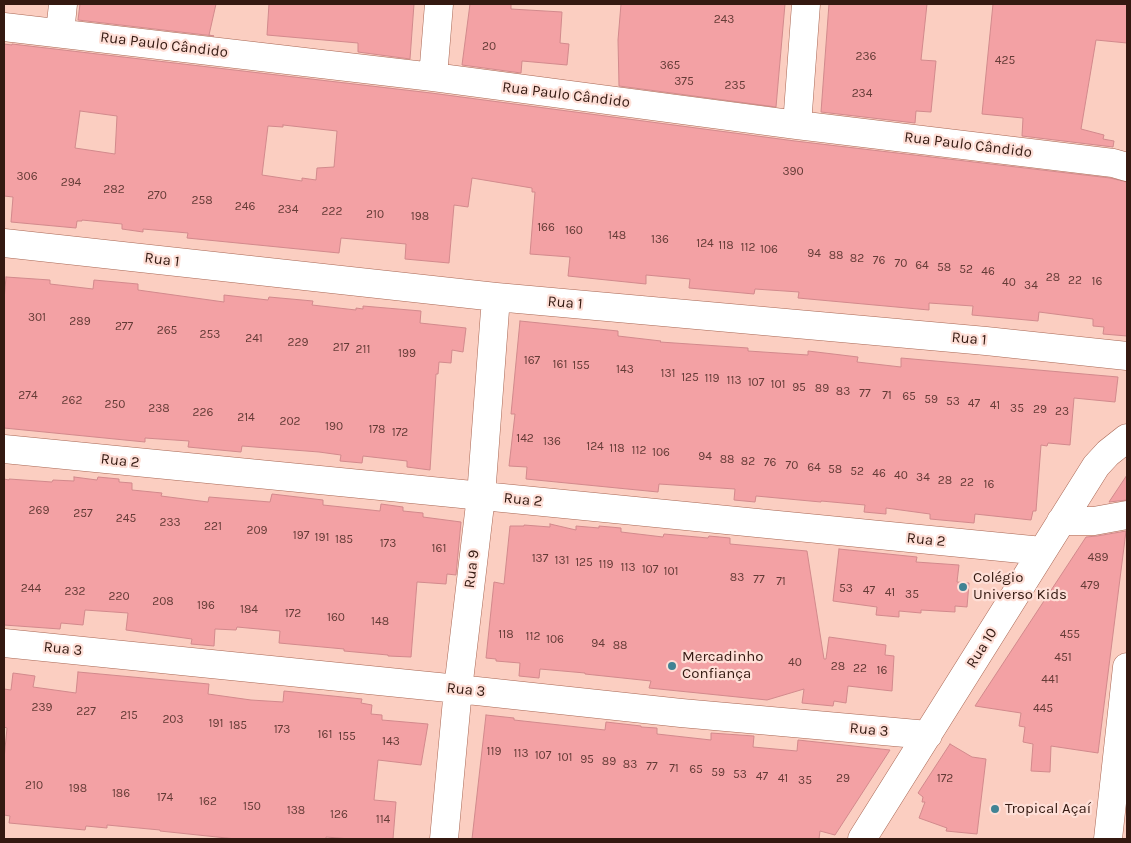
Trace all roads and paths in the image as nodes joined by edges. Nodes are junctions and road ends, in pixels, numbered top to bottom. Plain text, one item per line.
1 (63, 4) edge
2 (438, 4) edge
3 (806, 4) edge
4 (4, 27) edge
5 (60, 33) junction
6 (433, 77) junction
7 (797, 125) junction
8 (1127, 167) edge
9 (4, 243) edge
10 (496, 298) junction
11 (1127, 356) edge
12 (1127, 438) edge
13 (4, 449) edge
14 (481, 496) junction
15 (1127, 515) edge
16 (1061, 521) junction
17 (1042, 551) junction
18 (4, 643) edge
19 (1127, 667) edge
20 (458, 689) junction
21 (928, 735) junction
22 (444, 839) edge
23 (862, 839) edge
24 (1108, 839) edge

1 - 5 street
2 - 6 street
3 - 7 street
4 - 5 street, Rua Paulo Cândido
5 - 6 street, Rua Paulo Cândido
6 - 7 street, Rua Paulo Cândido
7 - 8 street, Rua Paulo Cândido
9 - 10 street, Rua 1
10 - 11 street, Rua 1
10 - 14 street, Rua 9
12 - 16 street, Rua 10
13 - 14 street, Rua 2
14 - 17 street, Rua 2
14 - 20 street, Rua 9
15 - 16 street
16 - 17 street, Rua 10
17 - 21 street, Rua 10
18 - 20 street, Rua 3
19 - 24 street
20 - 21 street, Rua 3
20 - 22 street, Rua 9
21 - 23 street, Rua 10

